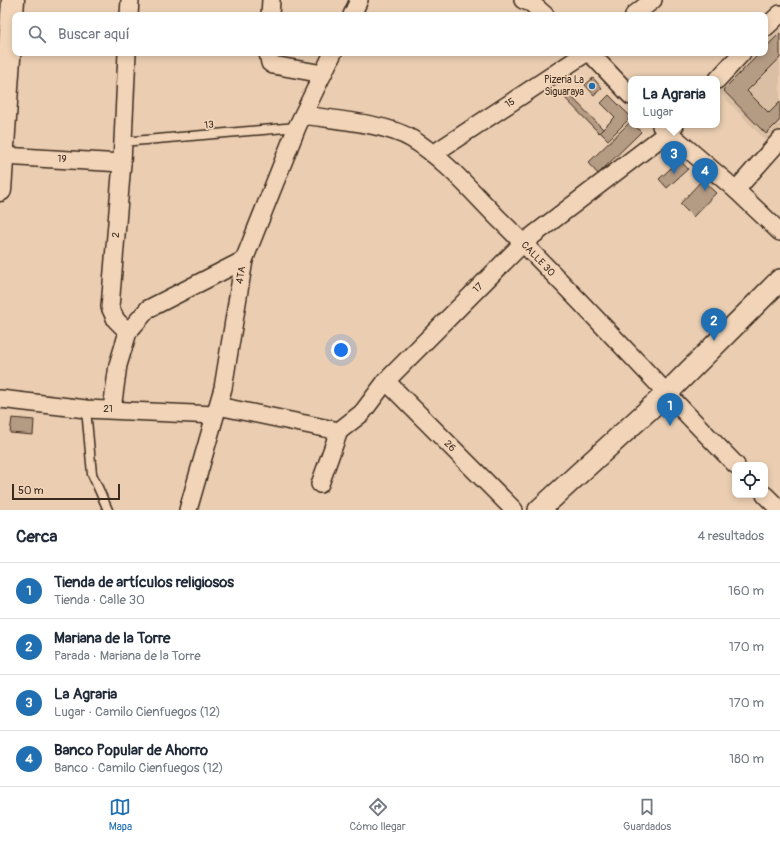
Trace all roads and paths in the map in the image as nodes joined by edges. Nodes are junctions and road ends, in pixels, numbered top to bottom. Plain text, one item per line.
1 (13, 0) edge
2 (130, 0) edge
3 (271, 0) edge
4 (359, 0) edge
5 (653, 0) edge
6 (529, 1) edge
7 (129, 12) edge
8 (270, 12) edge
9 (353, 12) edge
10 (542, 12) edge
11 (638, 12) edge
12 (780, 14) edge
13 (768, 25) edge
14 (127, 56) edge
15 (268, 56) edge
16 (331, 56) edge
17 (581, 56) edge
18 (593, 56) edge
19 (739, 56) edge
20 (322, 74) junction
21 (4, 77) edge
22 (720, 77) edge
23 (628, 93) edge
24 (300, 121) junction
25 (667, 128) edge
26 (780, 140) edge
27 (122, 142) junction
28 (433, 154) junction
29 (3, 156) junction
30 (122, 162) junction
31 (0, 190) edge
32 (736, 190) junction
33 (780, 232) edge
34 (523, 243) junction
35 (244, 260) junction
36 (780, 280) edge
37 (128, 332) junction
38 (386, 381) junction
39 (666, 394) junction
40 (0, 400) edge
41 (86, 409) junction
42 (112, 409) junction
43 (217, 411) junction
44 (339, 431) junction
45 (733, 462) edge
46 (320, 484) dead end
47 (768, 498) edge
48 (108, 510) edge
49 (188, 510) edge
50 (514, 510) edge
51 (539, 510) edge
52 (780, 510) edge

1 - 21 main road
2 - 7 street
3 - 8 street
4 - 9 street
5 - 11 street
6 - 10 street
12 - 13 street
14 - 27 street, 2
15 - 20 street
16 - 20 street, 4TA
17 - 28 street, 15
18 - 23 street
19 - 22 street
20 - 24 street, 4TA
21 - 29 main road
24 - 27 lane, 13
24 - 28 street, CALLE 30
24 - 35 street, 4TA
25 - 32 street
25 - 34 street, 17
26 - 32 street
27 - 30 street, 2
28 - 34 street, CALLE 30
29 - 30 street, 19
29 - 31 main road
30 - 37 street, 2
32 - 33 street
34 - 38 street, 17
34 - 39 street, CALLE 30
35 - 37 street
35 - 43 street, 4TA
36 - 39 street
37 - 42 street
38 - 44 street, 17
38 - 50 street, 26
39 - 45 street, CALLE 30
39 - 51 street
40 - 41 street, 21
41 - 42 street, 21
41 - 48 lane
42 - 43 street, 21
43 - 44 street, 21
43 - 49 street, 4TA
44 - 46 street
47 - 52 street

